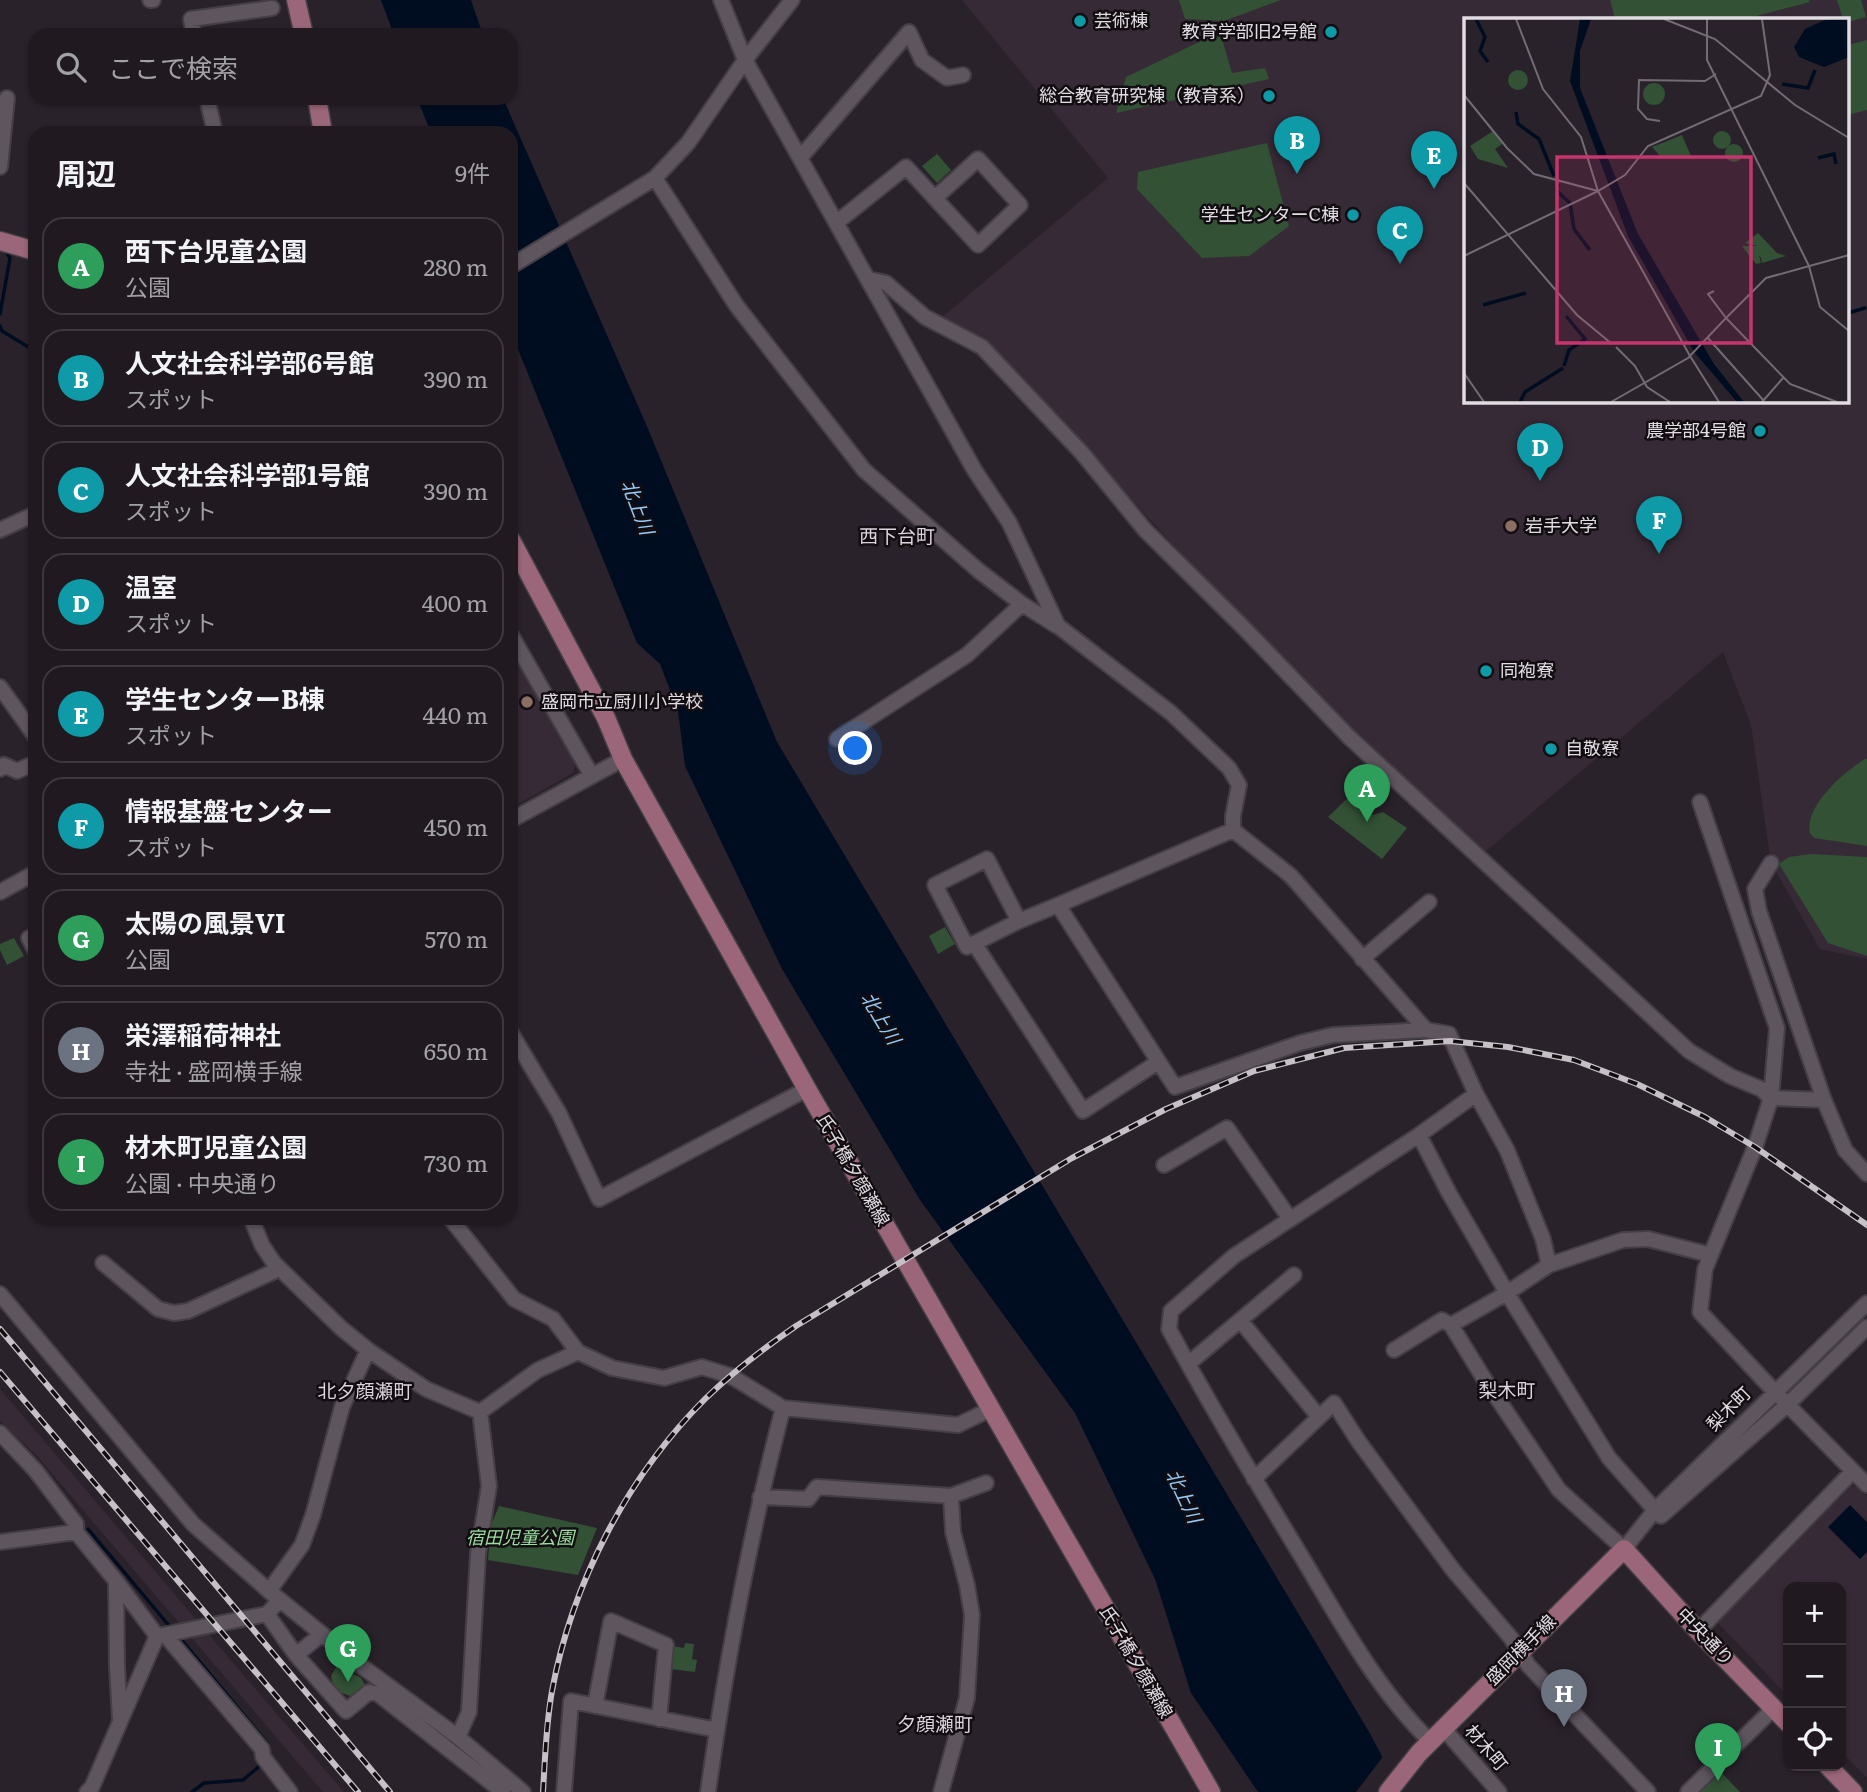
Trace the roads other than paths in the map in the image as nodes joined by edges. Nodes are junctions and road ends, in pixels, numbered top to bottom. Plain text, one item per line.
1 (296, 0) edge
2 (721, 0) edge
3 (792, 0) edge
4 (248, 5) edge
5 (272, 8) dead end
6 (193, 28) edge
7 (302, 28) edge
8 (745, 60) junction
9 (963, 75) dead end
10 (6, 98) dead end
11 (209, 105) edge
12 (318, 105) edge
13 (213, 126) edge
14 (322, 126) edge
15 (800, 158) junction
16 (0, 167) edge
17 (655, 178) junction
18 (934, 198) junction
19 (836, 223) junction
20 (5, 243) edge
21 (28, 249) edge
22 (518, 262) edge
23 (868, 279) junction
24 (28, 517) edge
25 (0, 530) edge
26 (518, 553) edge
27 (1022, 604) junction
28 (1058, 626) junction
29 (518, 647) edge
30 (0, 687) edge
31 (28, 726) edge
32 (837, 738) dead end
33 (623, 759) junction
34 (1, 765) edge
35 (28, 766) edge
36 (592, 776) junction
37 (1700, 802) dead end
38 (518, 816) edge
39 (1233, 830) junction
40 (1771, 863) dead end
41 (28, 877) edge
42 (0, 892) edge
43 (1429, 902) dead end
44 (1058, 905) junction
45 (1019, 921) junction
46 (974, 943) junction
47 (1362, 959) junction
48 (1426, 1030) junction
49 (518, 1045) edge
50 (1158, 1062) junction
51 (807, 1089) junction
52 (1476, 1094) junction
53 (1771, 1098) junction
54 (1824, 1100) junction
55 (1419, 1135) junction
56 (1164, 1165) dead end
57 (1867, 1174) edge
58 (1290, 1219) junction
59 (254, 1225) edge
60 (456, 1225) edge
61 (1711, 1255) junction
62 (103, 1263) dead end
63 (1549, 1265) junction
64 (279, 1269) junction
65 (1294, 1275) dead end
66 (1507, 1293) junction
67 (0, 1294) edge
68 (1867, 1303) edge
69 (1240, 1320) junction
70 (1451, 1325) junction
71 (1867, 1327) edge
72 (368, 1350) junction
73 (1394, 1350) dead end
74 (578, 1352) junction
75 (1188, 1364) junction
76 (1774, 1391) junction
77 (1787, 1405) junction
78 (783, 1408) junction
79 (991, 1409) junction
80 (480, 1412) junction
81 (1319, 1417) junction
82 (0, 1433) edge
83 (1853, 1471) junction
84 (1254, 1479) junction
85 (986, 1483) dead end
86 (1867, 1485) edge
87 (951, 1496) junction
88 (760, 1497) junction
89 (1655, 1510) junction
90 (76, 1532) junction
91 (0, 1542) edge
92 (1624, 1549) junction
93 (116, 1581) junction
94 (274, 1595) junction
95 (267, 1614) junction
96 (1698, 1631) junction
97 (322, 1634) junction
98 (161, 1635) junction
99 (1518, 1652) junction
100 (296, 1655) junction
101 (595, 1706) junction
102 (1774, 1708) junction
103 (659, 1718) junction
104 (1783, 1718) edge
105 (120, 1723) junction
106 (717, 1730) junction
107 (458, 1737) junction
108 (1431, 1741) junction
109 (1833, 1771) edge
110 (87, 1792) edge
111 (290, 1792) edge
112 (503, 1792) edge
113 (523, 1792) edge
114 (564, 1792) edge
115 (708, 1792) edge
116 (941, 1792) edge
117 (1211, 1792) edge
118 (1388, 1792) edge
119 (1499, 1792) edge
120 (1648, 1792) edge
121 (1688, 1792) edge
122 (1853, 1792) edge

1 - 7 main road
2 - 8 street
3 - 8 street
4 - 5 street
4 - 6 street
8 - 15 street
8 - 17 street
9 - 15 street
10 - 16 street
11 - 13 street
12 - 14 main road
15 - 19 street
17 - 22 street
17 - 27 street
18 - 18 street
18 - 19 street
19 - 23 street
20 - 21 main road
23 - 28 street
23 - 53 street
24 - 25 street
26 - 33 main road, 氏子橋夕顔瀬線
27 - 28 street
27 - 32 street
28 - 39 street
29 - 36 street
30 - 31 street
33 - 36 street
33 - 51 main road, 氏子橋夕顔瀬線
34 - 35 street
36 - 38 street
37 - 53 street
39 - 44 street
39 - 47 street
40 - 54 street
41 - 42 street
43 - 47 street
44 - 45 street
44 - 50 street
45 - 46 street
45 - 46 street
46 - 50 street
47 - 48 street
48 - 50 street
48 - 52 street
49 - 51 street
51 - 79 main road, 氏子橋夕顔瀬線
52 - 55 street, 材木町
52 - 63 street
53 - 54 street
53 - 61 street
54 - 57 street
55 - 58 street, 材木町
55 - 66 street
56 - 58 street
58 - 75 street, 材木町
59 - 64 street
60 - 74 street
61 - 63 street
61 - 76 street
62 - 64 street
63 - 66 street
64 - 72 street
65 - 69 street
66 - 70 street
66 - 89 street
67 - 94 street
68 - 76 street, 梨木町
69 - 75 street
69 - 81 street
70 - 73 street
70 - 92 street
71 - 77 street
72 - 80 street
72 - 94 street
74 - 78 street
74 - 80 street
75 - 84 street, 材木町
76 - 77 street
76 - 89 street, 梨木町
77 - 83 street
77 - 92 street
78 - 79 street
78 - 88 street
79 - 117 main road, 氏子橋夕顔瀬線
80 - 107 street
81 - 84 street
81 - 99 street
82 - 90 street
83 - 86 street
83 - 96 street
84 - 108 street, 材木町
85 - 87 street
87 - 88 street
87 - 116 street
88 - 106 street
89 - 92 street, 梨木町
90 - 91 street
90 - 93 street
92 - 96 main road, 中央通り
92 - 99 main road, 盛岡横手線
93 - 98 street
93 - 105 street
94 - 95 street
94 - 97 street
95 - 98 street
95 - 100 street
96 - 102 main road, 中央通り
97 - 100 street
97 - 107 street
98 - 105 street
98 - 111 street
99 - 108 main road, 盛岡横手線
99 - 120 street
100 - 112 street
101 - 103 street
101 - 103 street
101 - 114 street
102 - 104 main road, 中央通り
102 - 121 street
103 - 106 street
105 - 110 street
106 - 115 street
107 - 113 street
108 - 118 main road, 盛岡横手線
108 - 119 street, 材木町
109 - 122 main road

